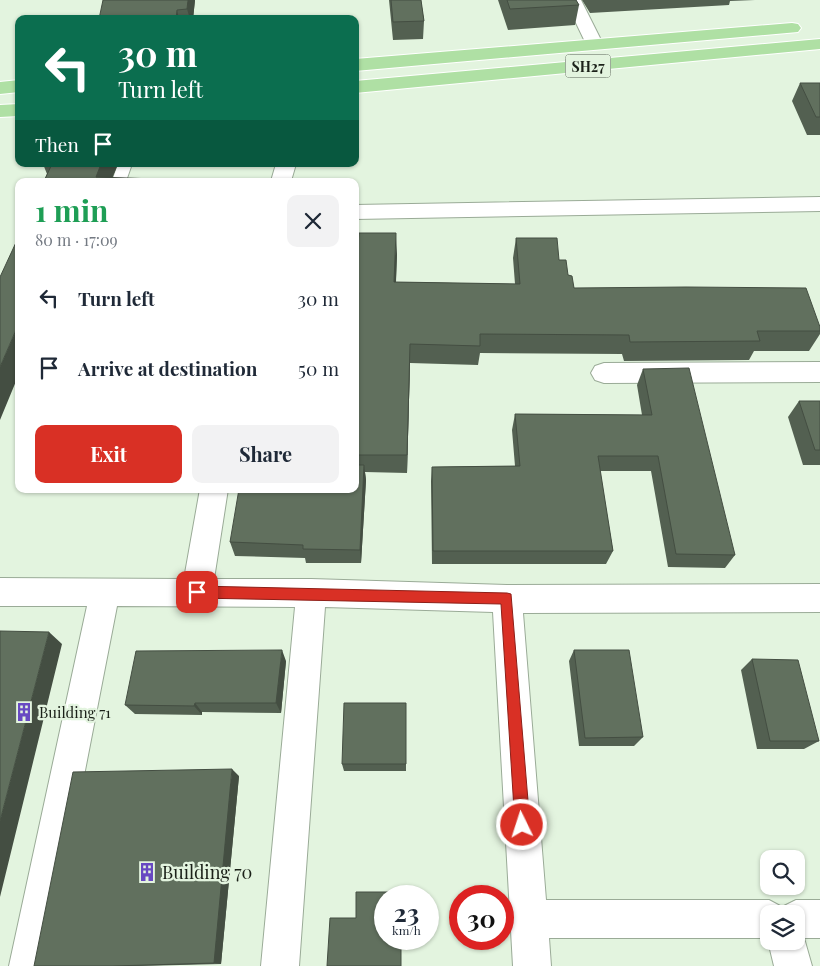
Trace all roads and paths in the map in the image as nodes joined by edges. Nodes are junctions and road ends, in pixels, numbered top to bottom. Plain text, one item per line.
1 (573, 0) edge
2 (810, 26) dead end
3 (594, 44) junction
4 (820, 44) edge
5 (488, 54) junction
6 (359, 65) edge
7 (497, 74) junction
8 (15, 86) edge
9 (359, 87) edge
10 (0, 88) edge
11 (15, 110) edge
12 (0, 111) edge
13 (820, 204) edge
14 (359, 212) edge
15 (820, 372) edge
16 (604, 373) dead end
17 (213, 493) edge
18 (0, 592) edge
19 (197, 592) junction
20 (104, 593) junction
21 (311, 593) junction
22 (507, 598) junction
23 (820, 598) edge
24 (529, 919) junction
25 (760, 919) edge
26 (805, 919) edge
27 (820, 919) edge
28 (790, 950) edge
29 (28, 966) edge
30 (280, 966) edge
31 (532, 966) edge
32 (793, 966) edge

1 - 3 street
2 - 3 main road, SH27
3 - 5 main road, SH27
4 - 7 main road, SH27
5 - 6 main road, SH27
5 - 7 main road
7 - 9 main road, SH27
8 - 10 main road
11 - 12 main road
13 - 14 street
15 - 16 street
17 - 19 street
18 - 20 street
19 - 20 street
19 - 21 street
20 - 29 street
21 - 22 street
21 - 30 street
22 - 23 street
22 - 24 street
24 - 25 street
24 - 31 street
26 - 27 street
28 - 32 street

